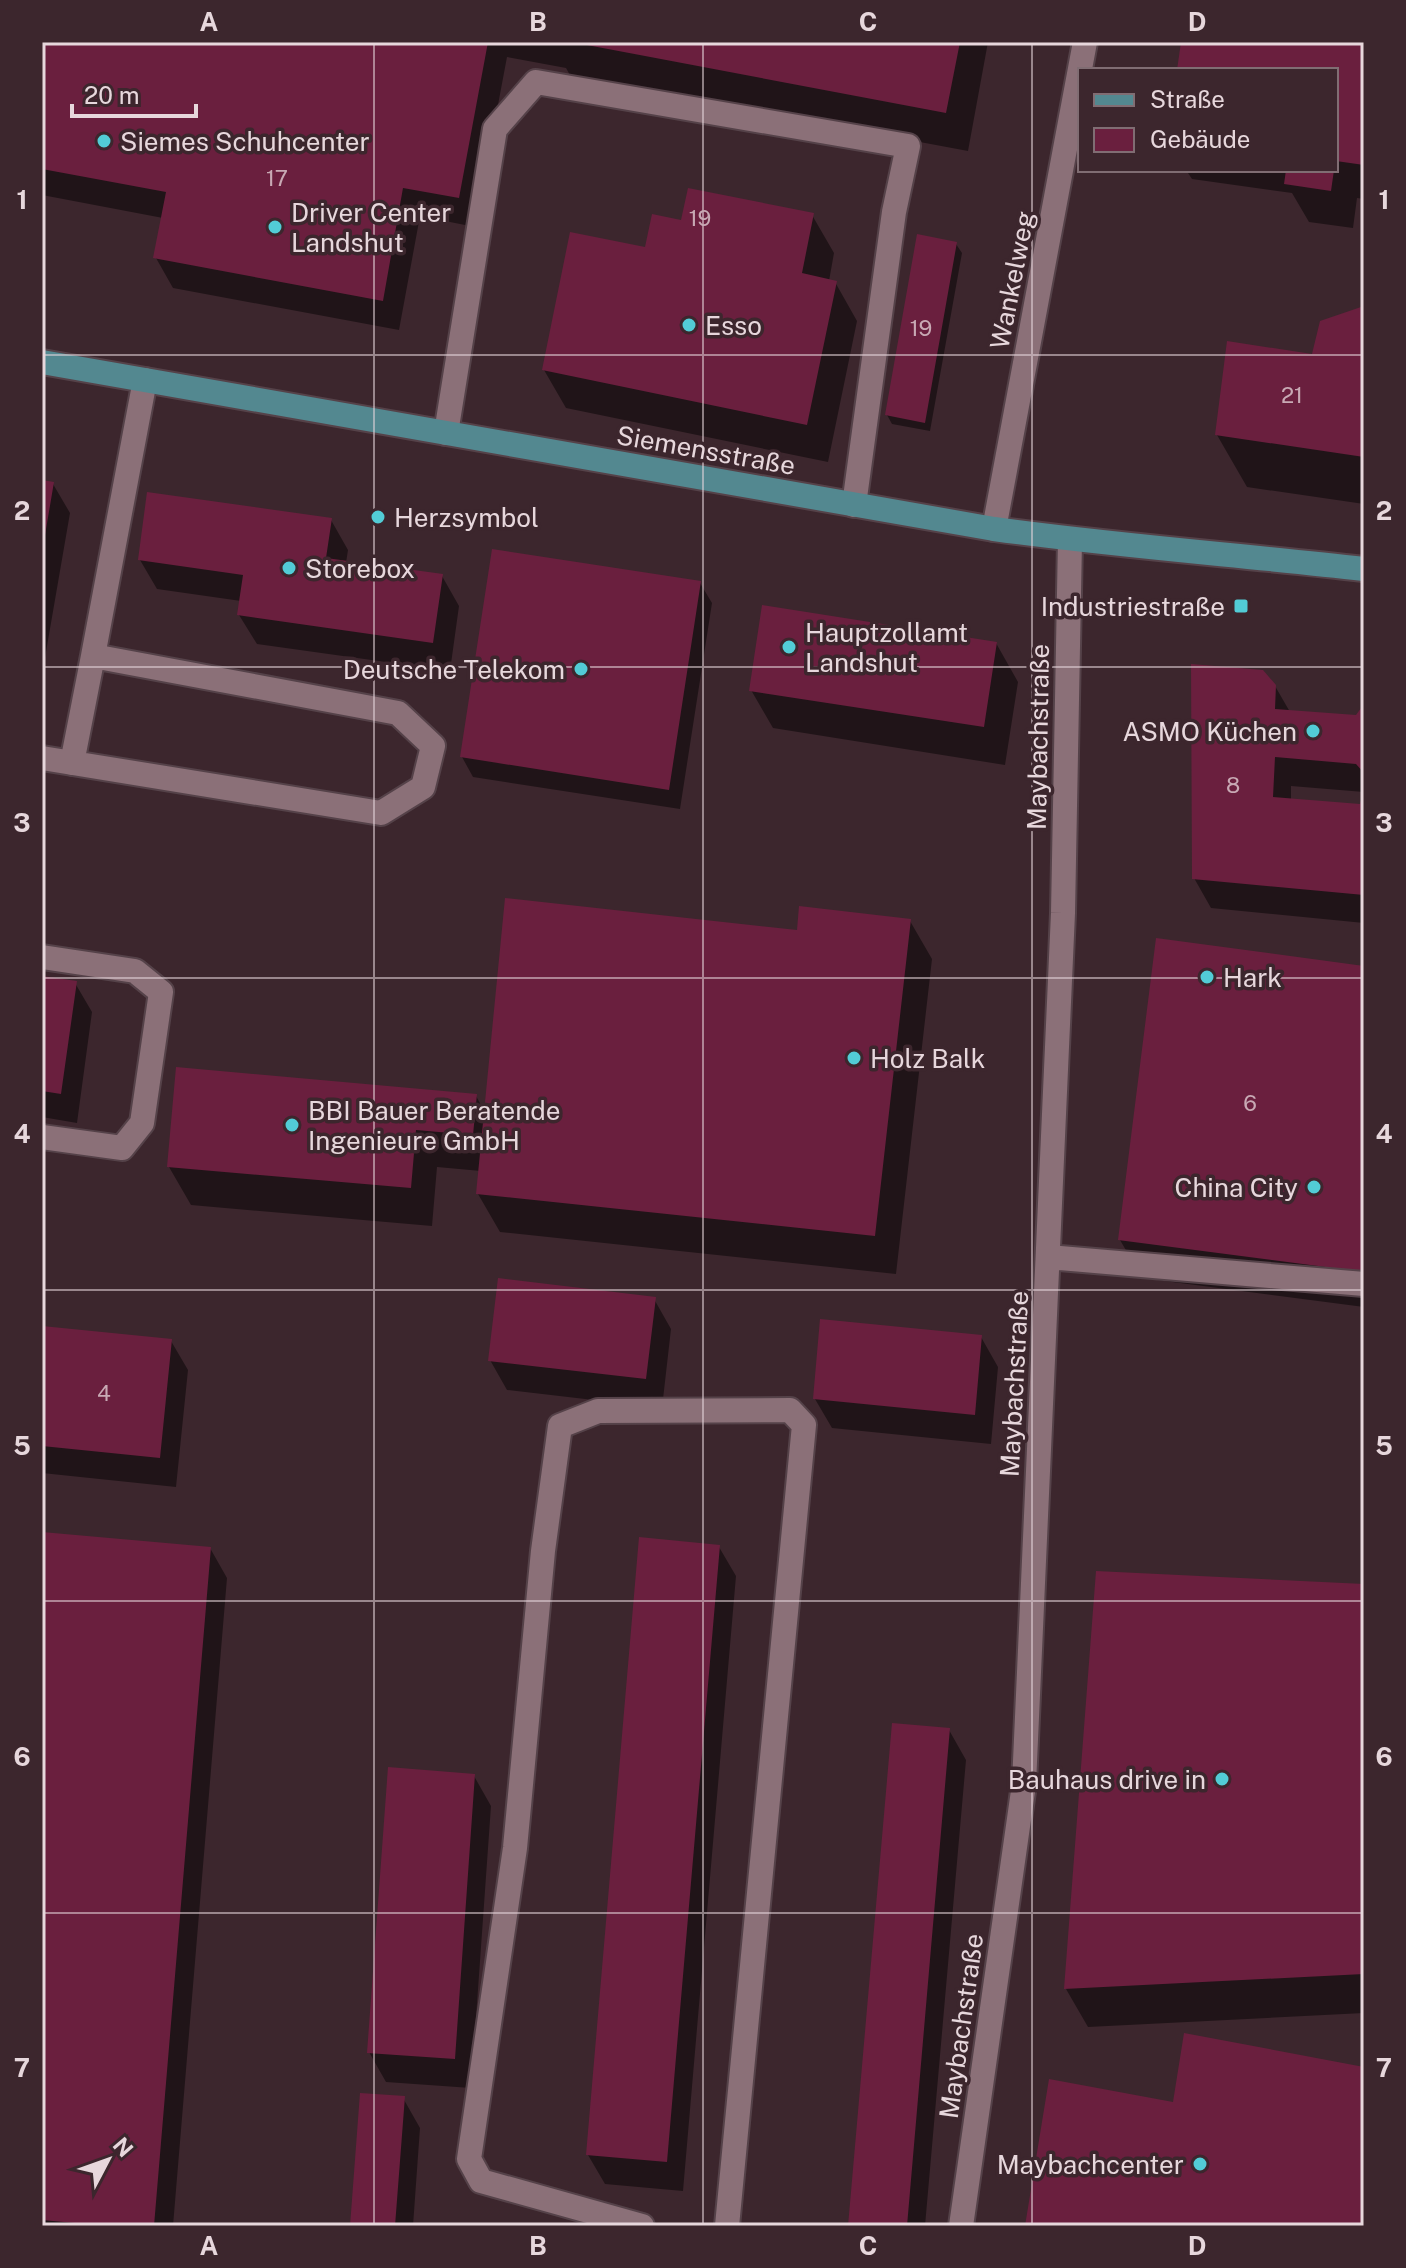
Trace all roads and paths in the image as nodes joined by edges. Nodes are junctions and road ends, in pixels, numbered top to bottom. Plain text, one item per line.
1 (1085, 42) edge
2 (1080, 68) edge
3 (1078, 79) edge
4 (42, 362) edge
5 (145, 380) junction
6 (446, 433) junction
7 (854, 505) junction
8 (994, 529) junction
9 (1070, 540) junction
10 (1364, 569) edge
11 (93, 656) junction
12 (42, 758) edge
13 (72, 763) junction
14 (42, 957) edge
15 (42, 1137) edge
16 (1048, 1257) junction
17 (1364, 1284) edge
18 (642, 2226) edge
19 (727, 2226) edge
20 (961, 2226) edge

1 - 2 street, Wankelweg
3 - 8 street, Wankelweg
4 - 5 main road, Siemensstraße
5 - 6 main road, Siemensstraße
5 - 11 street
6 - 7 main road, Siemensstraße
6 - 7 street
7 - 8 main road, Siemensstraße
8 - 9 main road, Siemensstraße
9 - 10 main road, Siemensstraße
9 - 16 street, Maybachstraße
11 - 13 street
11 - 13 street
12 - 13 street
14 - 15 street
16 - 17 street
16 - 20 street, Maybachstraße
18 - 19 street

